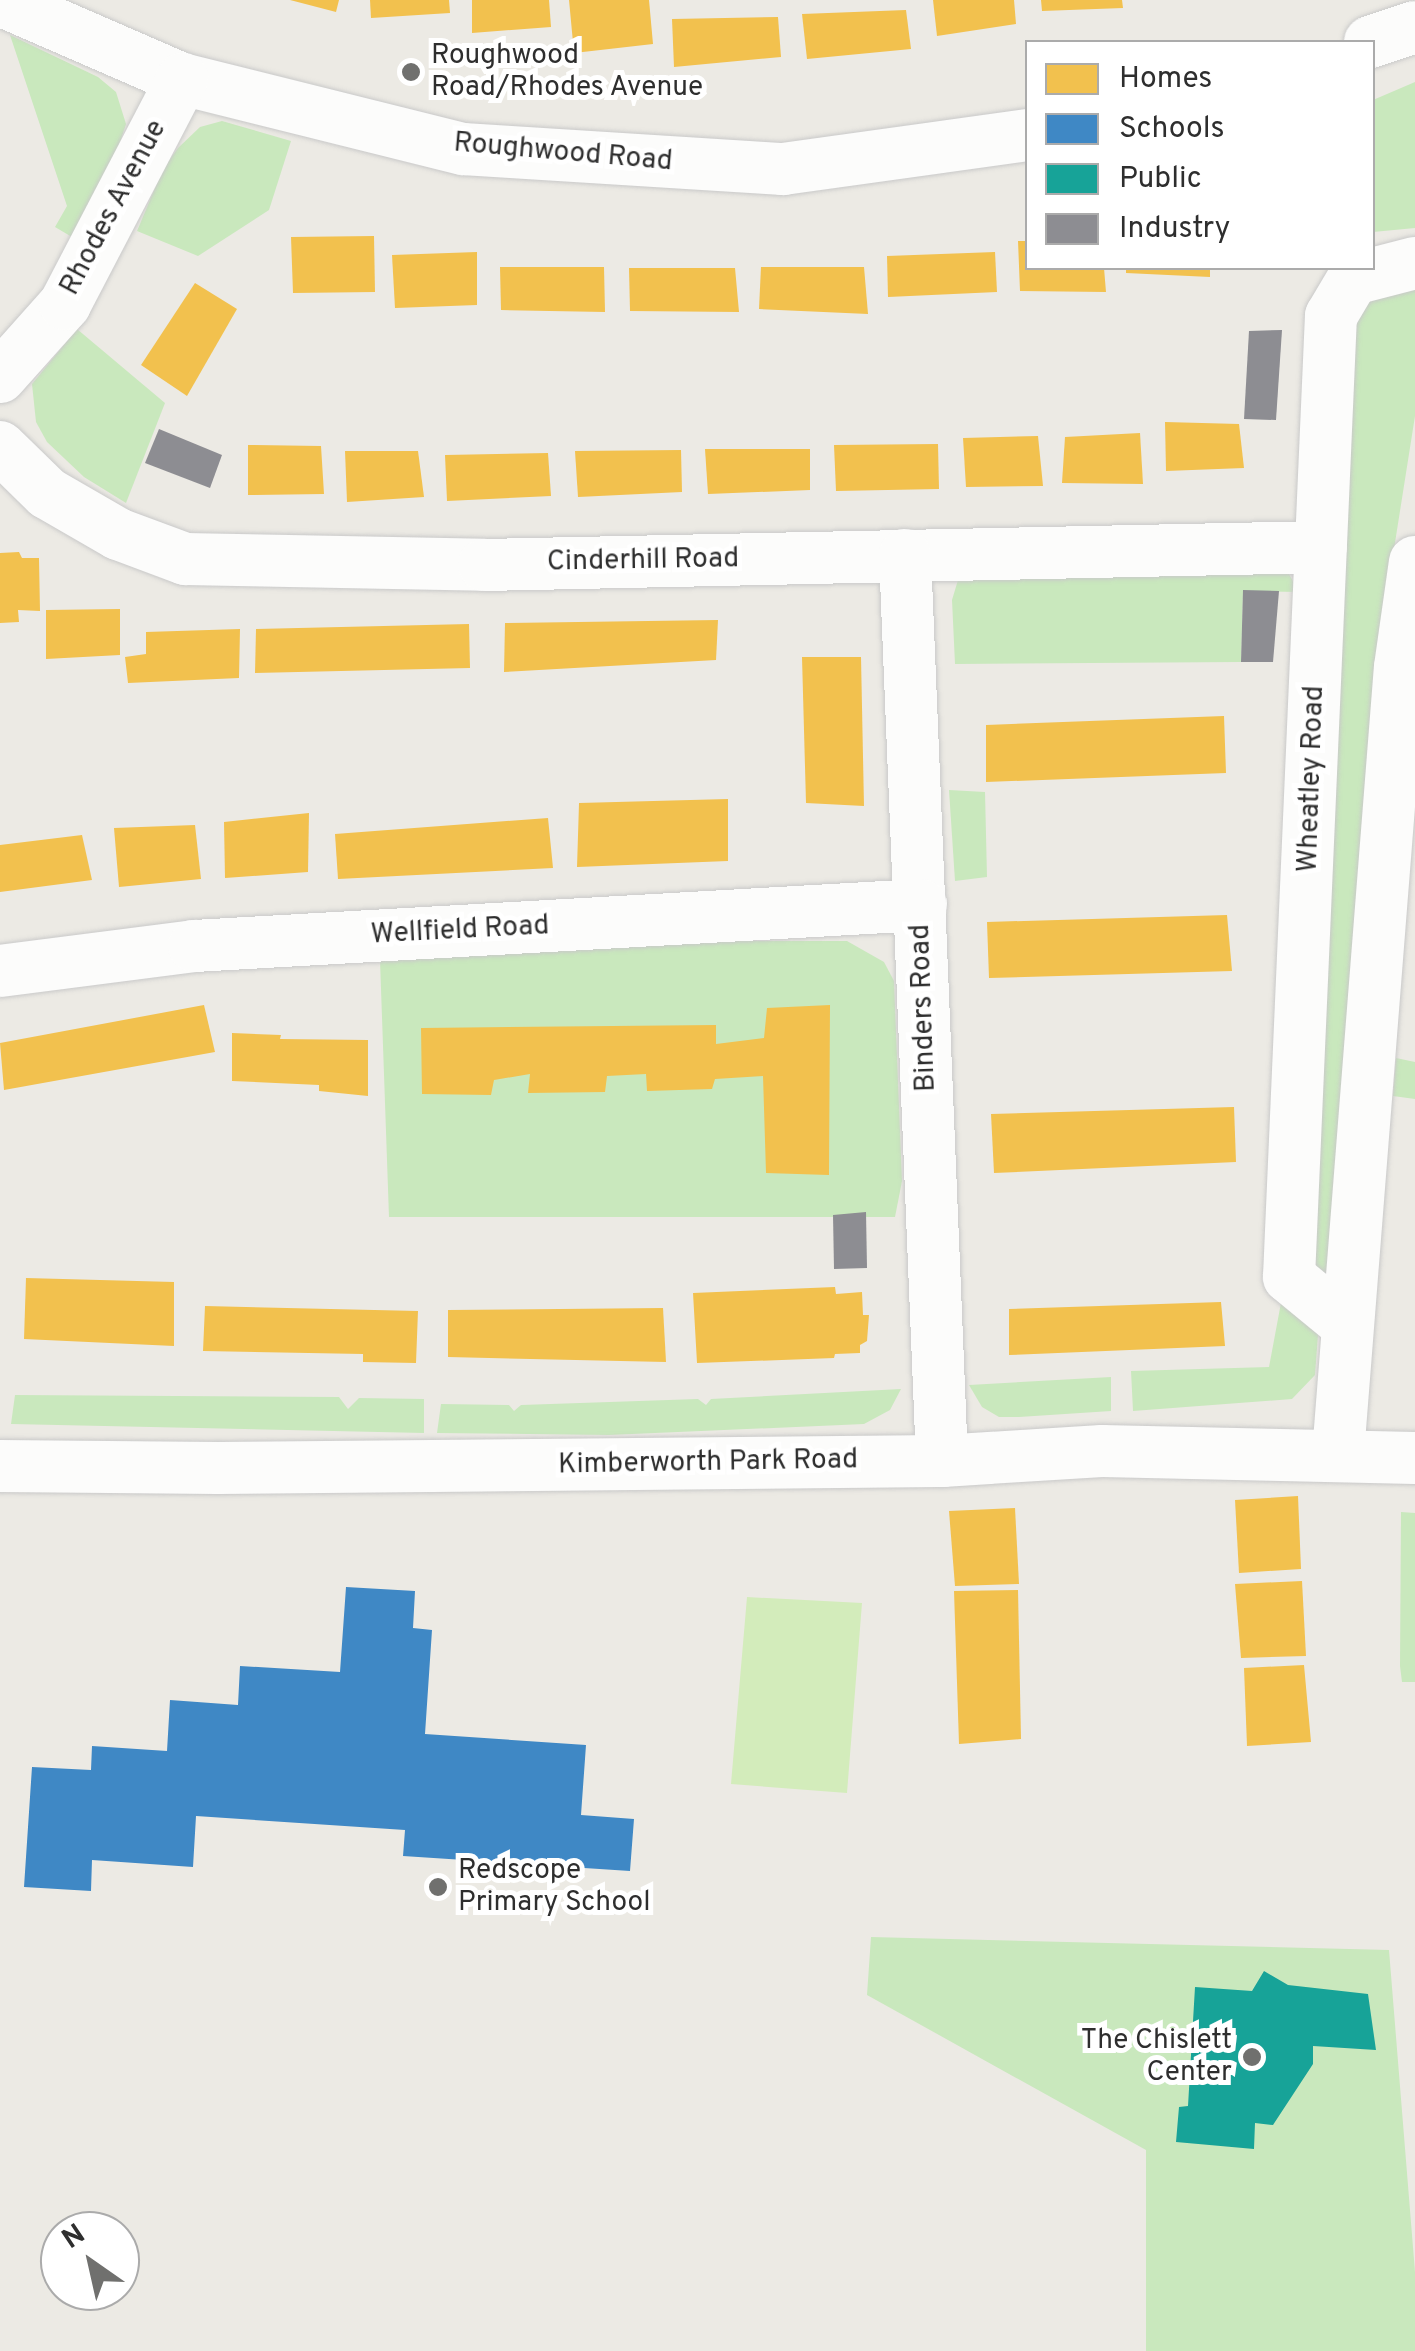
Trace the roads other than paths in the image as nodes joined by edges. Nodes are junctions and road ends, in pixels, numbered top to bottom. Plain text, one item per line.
1 (0, 0) edge
2 (1415, 27) edge
3 (1375, 40) edge
4 (182, 79) junction
5 (1025, 134) edge
6 (1415, 264) edge
7 (0, 377) edge
8 (0, 448) edge
9 (1321, 547) junction
10 (904, 555) junction
11 (1415, 562) edge
12 (1407, 668) edge
13 (921, 905) junction
14 (0, 972) edge
15 (1346, 1324) junction
16 (1338, 1454) junction
17 (1415, 1458) edge
18 (942, 1461) junction
19 (0, 1466) edge

1 - 4 street, Roughwood Road
2 - 3 street
4 - 5 street, Roughwood Road
4 - 7 street, Rhodes Avenue
6 - 9 street, Wheatley Road
8 - 10 street, Cinderhill Road
9 - 10 street, Cinderhill Road
9 - 15 street, Wheatley Road
10 - 13 street, Binders Road
11 - 12 street
12 - 15 street
13 - 14 street, Wellfield Road
13 - 18 street, Binders Road
15 - 16 street
16 - 17 street, Kimberworth Park Road
16 - 18 street, Kimberworth Park Road
18 - 19 street, Kimberworth Park Road

